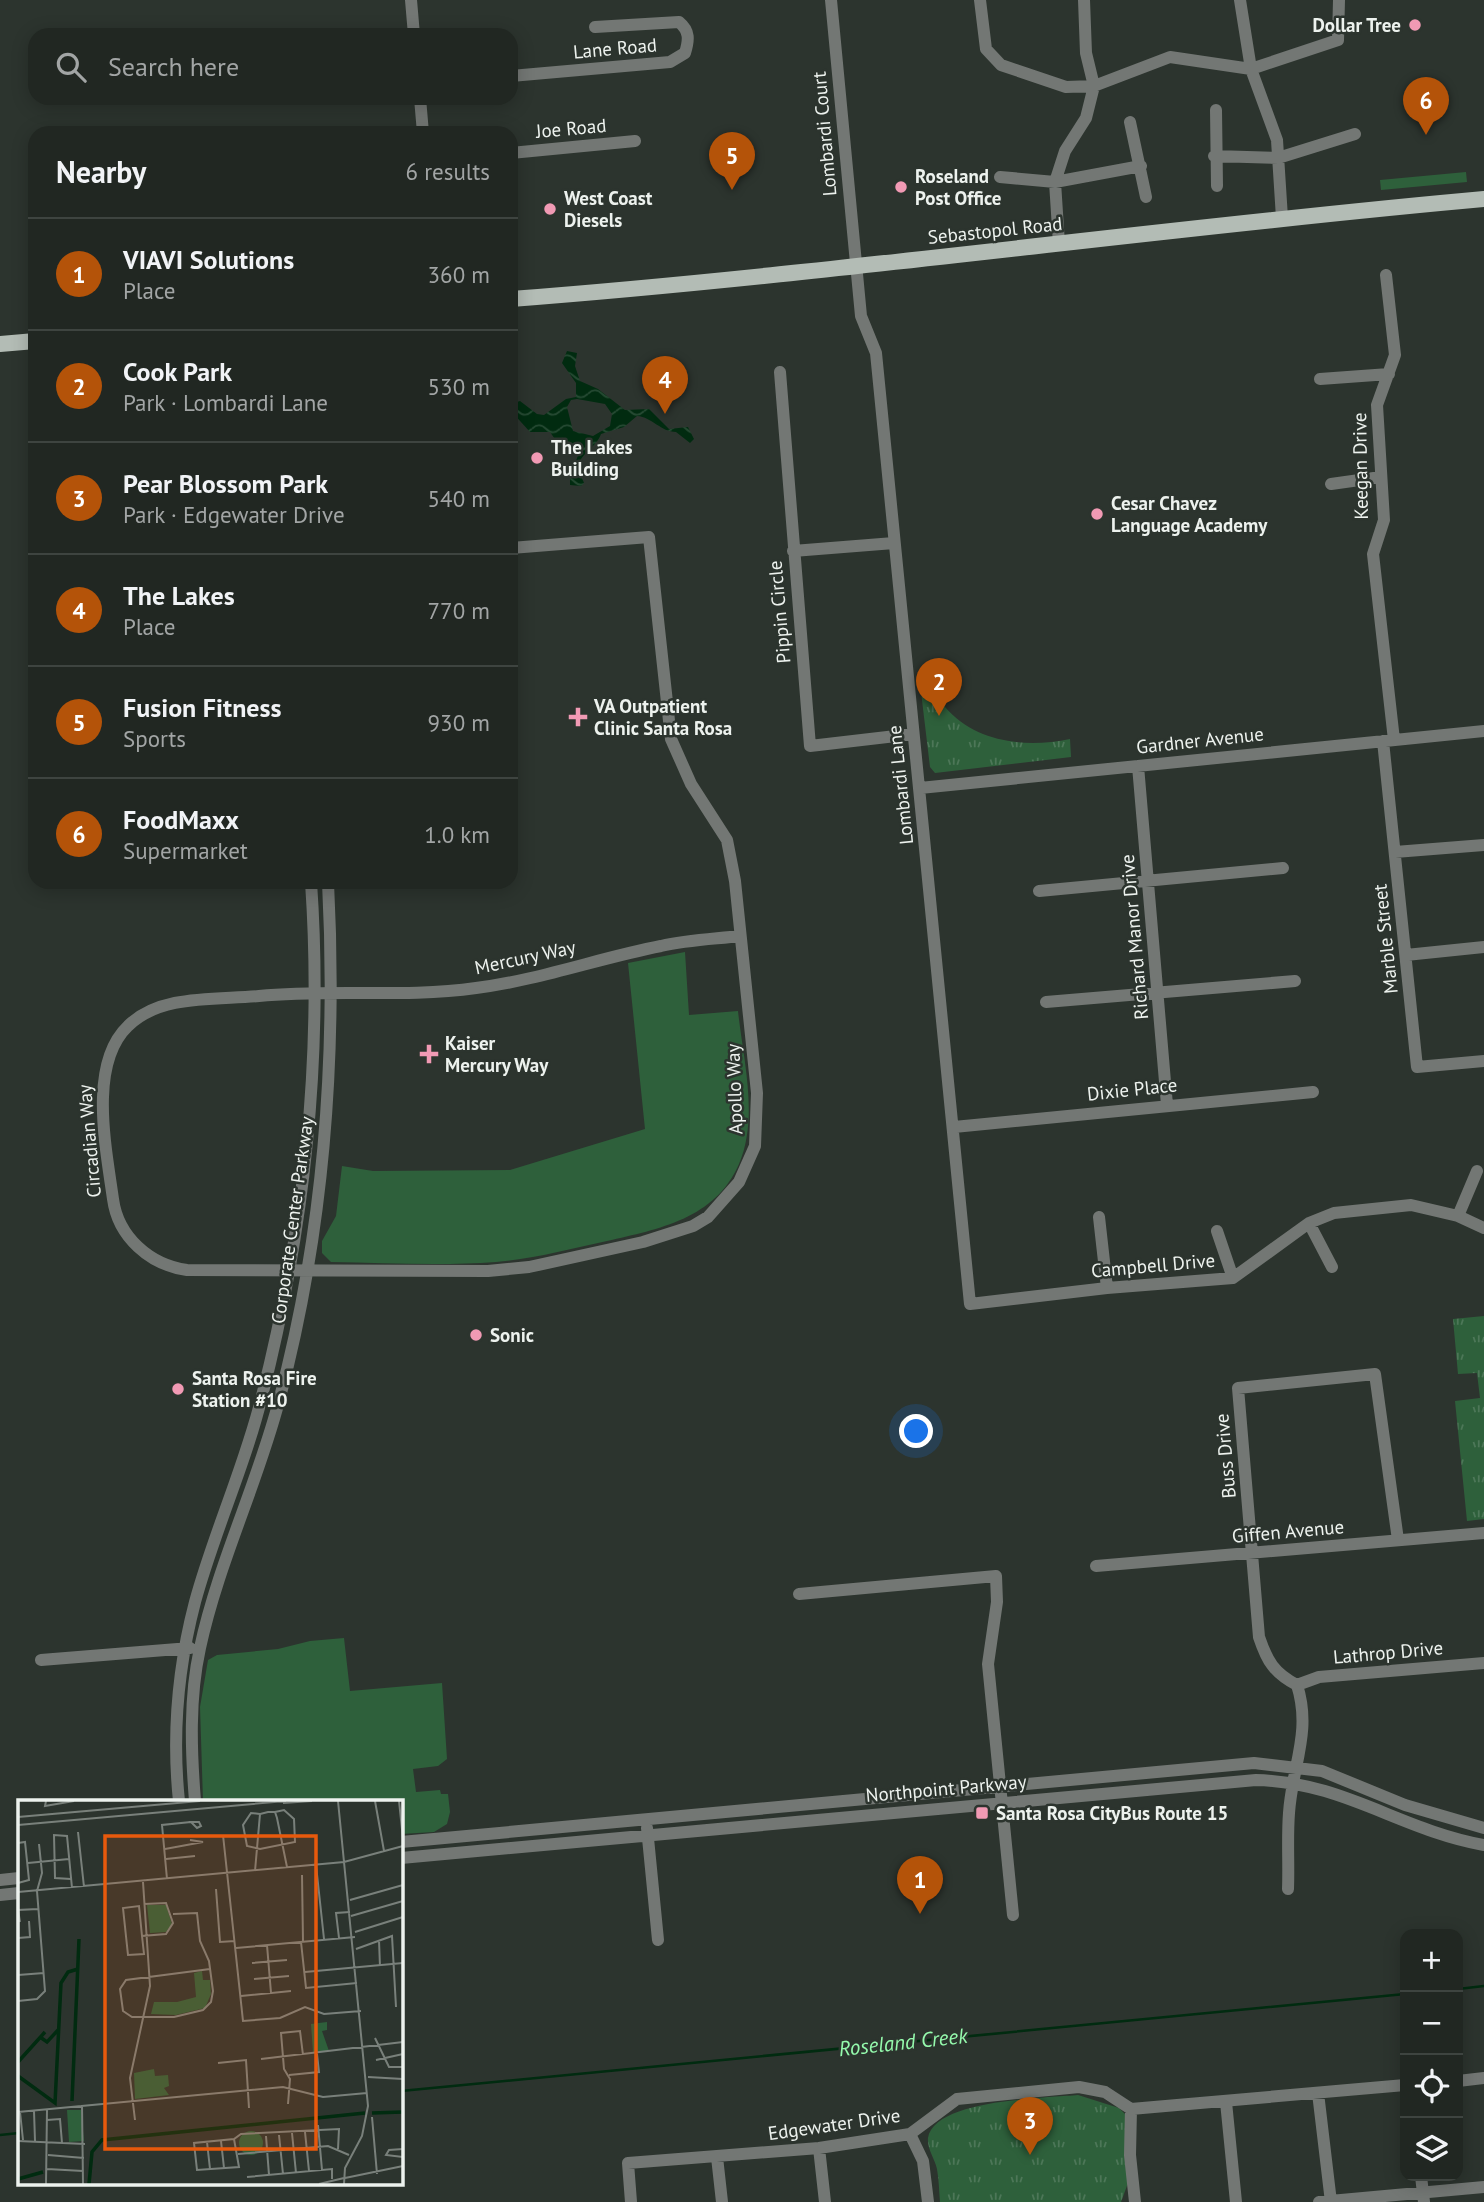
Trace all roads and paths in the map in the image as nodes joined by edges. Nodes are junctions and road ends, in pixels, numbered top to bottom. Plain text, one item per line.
1 (411, 0) edge
2 (831, 0) edge
3 (980, 0) edge
4 (1084, 0) edge
5 (1240, 0) edge
6 (1339, 0) edge
7 (595, 27) dead end
8 (413, 28) edge
9 (1251, 69) junction
10 (518, 75) edge
11 (1094, 86) junction
12 (421, 105) edge
13 (1216, 110) dead end
14 (1129, 121) dead end
15 (422, 126) edge
16 (1355, 134) dead end
17 (635, 141) dead end
18 (518, 152) edge
19 (1214, 156) junction
20 (1278, 158) junction
21 (1141, 166) junction
22 (1000, 177) dead end
23 (1055, 182) junction
24 (1217, 186) dead end
25 (1146, 197) dead end
26 (1484, 199) edge
27 (1282, 219) junction
28 (1059, 244) junction
29 (855, 264) junction
30 (1386, 275) dead end
31 (518, 298) edge
32 (28, 342) edge
33 (0, 344) edge
34 (780, 372) dead end
35 (1389, 374) junction
36 (1320, 379) dead end
37 (1381, 477) junction
38 (1331, 484) dead end
39 (894, 543) junction
40 (518, 547) edge
41 (793, 551) junction
42 (1484, 731) edge
43 (914, 734) junction
44 (1388, 741) junction
45 (1138, 766) junction
46 (920, 788) junction
47 (1484, 845) edge
48 (1395, 852) junction
49 (1283, 868) dead end
50 (1148, 881) junction
51 (311, 889) edge
52 (328, 889) edge
53 (1038, 891) dead end
54 (740, 936) junction
55 (1484, 947) edge
56 (1406, 954) junction
57 (1296, 981) dead end
58 (315, 991) junction
59 (332, 991) junction
60 (1157, 991) junction
61 (1046, 1002) dead end
62 (1484, 1061) edge
63 (1313, 1092) dead end
64 (1167, 1105) junction
65 (954, 1127) junction
66 (1477, 1171) dead end
67 (1458, 1216) junction
68 (1099, 1217) dead end
69 (1309, 1223) junction
70 (1484, 1228) edge
71 (1217, 1231) dead end
72 (1332, 1266) dead end
73 (290, 1271) junction
74 (308, 1271) junction
75 (1233, 1278) junction
76 (1107, 1288) junction
77 (970, 1304) joint
78 (1484, 1534) edge
79 (1398, 1540) junction
80 (1254, 1554) junction
81 (1096, 1566) dead end
82 (799, 1594) dead end
83 (200, 1648) junction
84 (184, 1649) junction
85 (41, 1660) dead end
86 (1484, 1664) edge
87 (1297, 1685) junction
88 (1294, 1765) junction
89 (1293, 1782) junction
90 (1000, 1786) junction
91 (179, 1800) edge
92 (195, 1800) edge
93 (1002, 1802) junction
94 (1484, 1828) edge
95 (647, 1830) junction
96 (402, 1842) edge
97 (1484, 1844) edge
98 (402, 1858) edge
99 (18, 1878) edge
100 (0, 1880) edge
101 (1289, 1889) dead end
102 (18, 1893) edge
103 (0, 1895) edge
104 (1013, 1915) dead end
105 (658, 1940) dead end
106 (1484, 2078) edge
107 (1463, 2080) edge
108 (1400, 2085) edge
109 (1318, 2093) junction
110 (1226, 2102) junction
111 (1131, 2109) junction
112 (910, 2134) junction
113 (819, 2148) junction
114 (717, 2157) junction
115 (1484, 2187) edge
116 (1423, 2197) edge
117 (631, 2202) edge
118 (722, 2202) edge
119 (825, 2202) edge
120 (928, 2202) edge
121 (1135, 2202) edge
122 (1236, 2202) edge
123 (1319, 2202) edge
124 (1331, 2202) edge

1 - 8 street
2 - 29 street, Lombardi Court
3 - 11 street
4 - 11 street
5 - 9 street
6 - 9 street
7 - 10 street, Lane Road
9 - 11 street
9 - 20 street
11 - 23 street
12 - 15 street
13 - 19 street
14 - 21 street
16 - 20 street
17 - 18 street, Joe Road
19 - 20 street
19 - 24 street
20 - 27 street
21 - 23 street
21 - 25 street
22 - 23 street
23 - 28 street
26 - 27 main road, Sebastopol Road
27 - 28 main road, Sebastopol Road
28 - 29 main road, Sebastopol Road
29 - 31 main road, Sebastopol Road
29 - 39 street, Lombardi Lane
30 - 35 street, Keegan Drive
32 - 33 main road
34 - 41 street, Pippin Circle
35 - 36 street
35 - 37 street, Keegan Drive
37 - 38 street
37 - 44 street, Keegan Drive
39 - 41 street
39 - 43 street, Lombardi Lane
40 - 54 street, Apollo Way
41 - 43 street, Pippin Circle
42 - 44 street, Gardner Avenue
43 - 46 street, Lombardi Lane
44 - 45 street, Gardner Avenue
44 - 48 street, Marble Street
45 - 46 street, Gardner Avenue
45 - 50 street, Richard Manor Drive
46 - 65 street, Lombardi Lane
47 - 48 street
48 - 56 street, Marble Street
49 - 50 street
50 - 53 street
50 - 60 street, Richard Manor Drive
51 - 58 street, Corporate Center Parkway
52 - 59 street, Corporate Center Parkway
54 - 59 street, Mercury Way
54 - 74 street, Apollo Way
55 - 56 street
56 - 62 street, Marble Street
57 - 60 street
58 - 59 street, Mercury Way
58 - 73 street, Corporate Center Parkway
58 - 73 street, Circadian Way
59 - 74 street, Corporate Center Parkway
60 - 61 street
60 - 64 street, Richard Manor Drive
63 - 64 street, Dixie Place
64 - 65 street, Dixie Place
65 - 77 street, Lombardi Lane
66 - 67 street
67 - 69 street, Campbell Drive
67 - 70 street, Campbell Drive
68 - 76 street
69 - 72 street
69 - 75 street, Campbell Drive
71 - 75 street
73 - 74 street, Apollo Way
73 - 84 street, Corporate Center Parkway
74 - 83 street, Corporate Center Parkway
75 - 76 street, Campbell Drive
76 - 77 street, Campbell Drive
78 - 79 street, Giffen Avenue
79 - 80 street, Giffen Avenue
79 - 80 street, Buss Drive
80 - 81 street, Giffen Avenue
80 - 87 street, Buss Drive
82 - 90 street
83 - 84 street
83 - 92 street, Corporate Center Parkway
84 - 85 street
84 - 91 street, Corporate Center Parkway
86 - 87 street, Lathrop Drive
87 - 88 street
88 - 89 street
88 - 90 street, Northpoint Parkway
88 - 94 street, Northpoint Parkway
89 - 93 street, Northpoint Parkway
89 - 97 street, Northpoint Parkway
89 - 101 street
90 - 93 street
90 - 96 street, Northpoint Parkway
93 - 95 street, Northpoint Parkway
93 - 104 street
95 - 98 street, Northpoint Parkway
95 - 105 street
99 - 100 street
102 - 103 street
106 - 107 street
108 - 109 street
109 - 110 street
109 - 124 street
110 - 111 street
110 - 122 street
111 - 112 street, Edgewater Drive
111 - 121 street
112 - 113 street, Edgewater Drive
112 - 120 street
113 - 114 street, Edgewater Drive
113 - 119 street
114 - 117 street, Edgewater Drive
114 - 118 street
115 - 116 street
116 - 124 street
123 - 124 street

